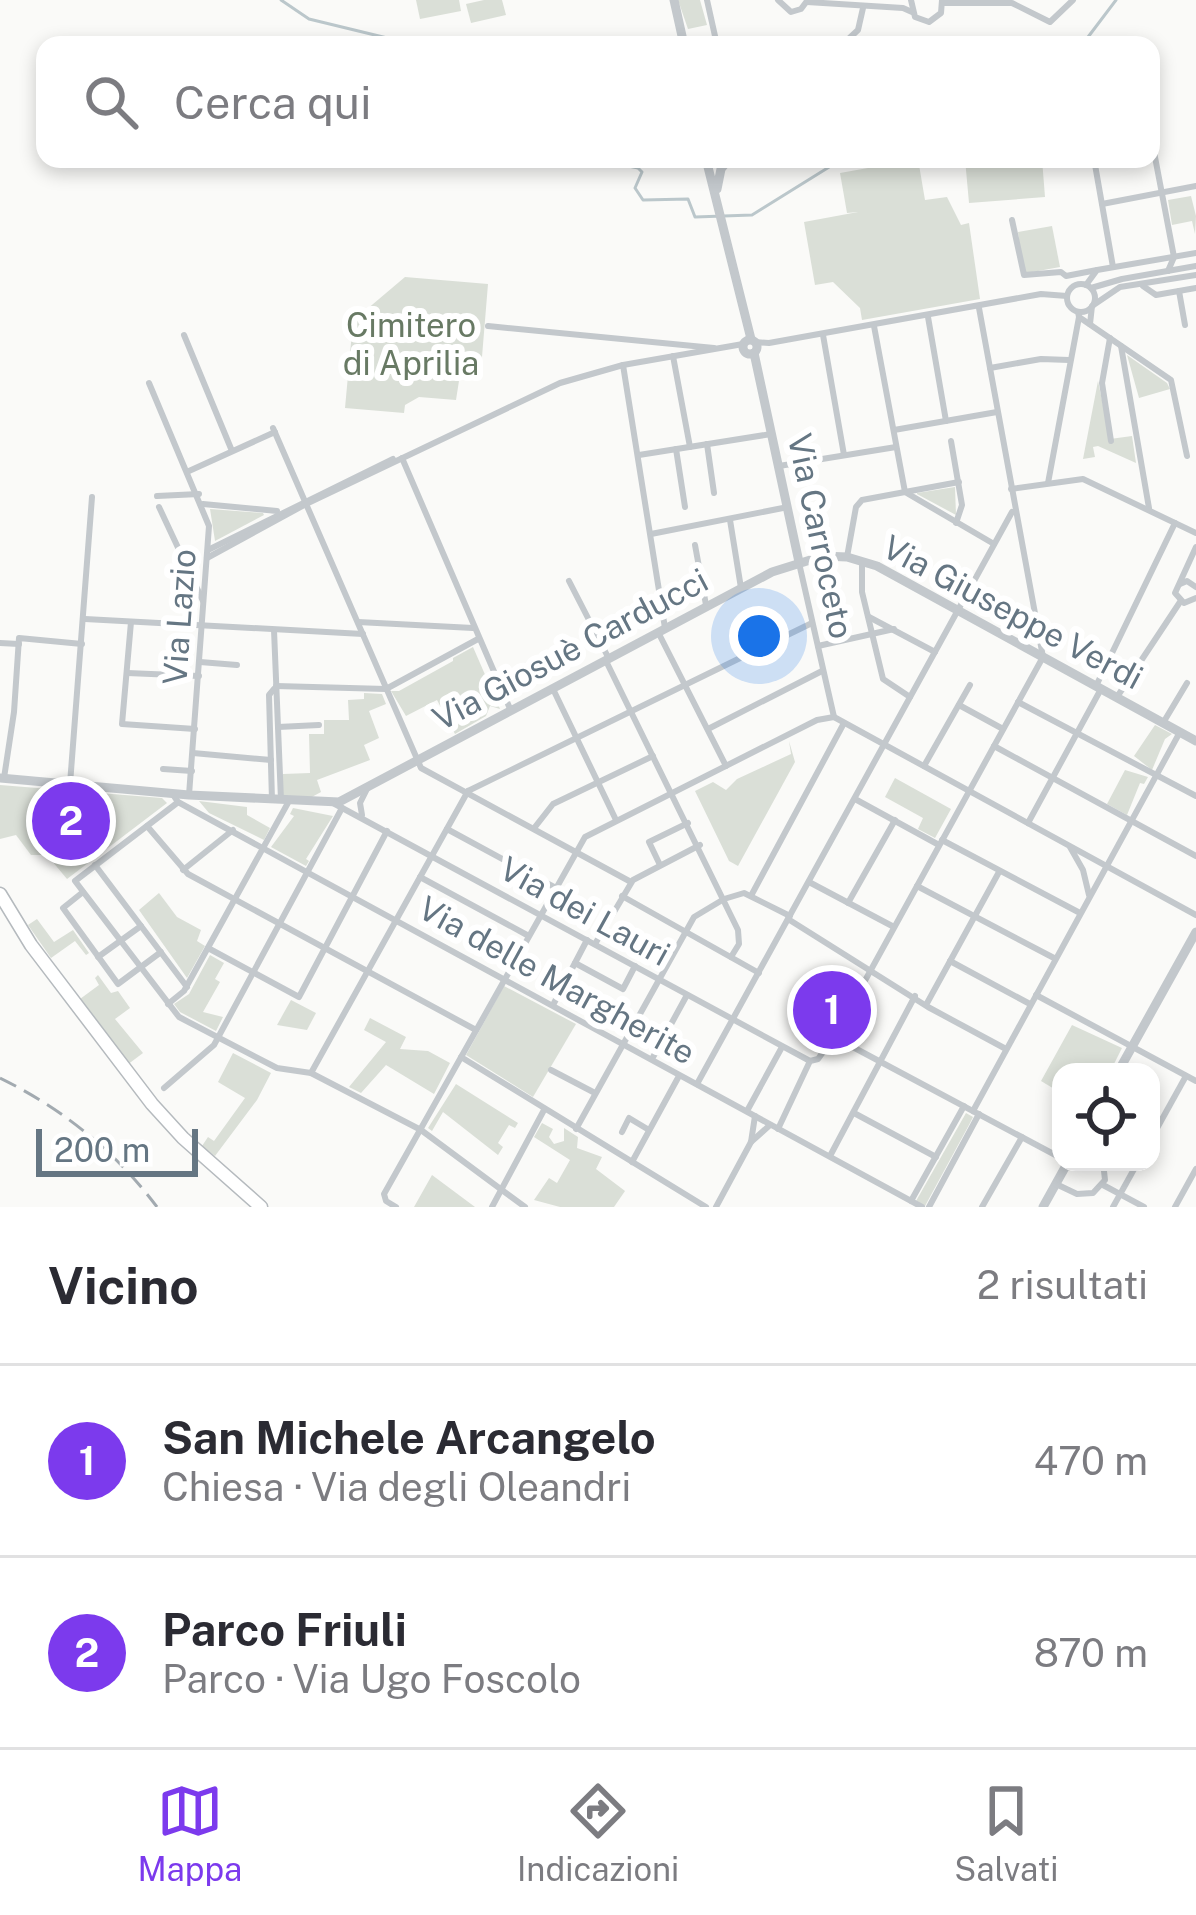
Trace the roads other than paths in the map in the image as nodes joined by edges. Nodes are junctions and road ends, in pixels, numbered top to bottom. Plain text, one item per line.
1 (674, 0) edge
2 (706, 0) edge
3 (778, 0) edge
4 (911, 0) edge
5 (1072, 0) edge
6 (807, 1) edge
7 (943, 1) edge
8 (844, 7) junction
9 (863, 8) junction
10 (912, 12) junction
11 (860, 23) junction
12 (682, 36) edge
13 (715, 36) edge
14 (849, 36) edge
15 (709, 168) edge
16 (712, 168) edge
17 (1096, 168) edge
18 (1158, 168) edge
19 (721, 169) joint
20 (1196, 186) edge
21 (1163, 192) junction
22 (717, 194) junction
23 (1102, 204) junction
24 (1012, 220) dead end
25 (1196, 253) edge
26 (1174, 257) junction
27 (1196, 266) edge
28 (1113, 267) junction
29 (1097, 269) junction
30 (1168, 271) junction
31 (1196, 275) edge
32 (1066, 276) junction
33 (1163, 281) junction
34 (1115, 284) junction
35 (1139, 284) junction
36 (1085, 286) junction
37 (1196, 289) edge
38 (1179, 291) junction
39 (1154, 294) junction
40 (1068, 297) junction
41 (1092, 306) junction
42 (979, 308) junction
43 (1079, 314) junction
44 (928, 317) junction
45 (1090, 324) junction
46 (1185, 325) dead end
47 (488, 326) dead end
48 (874, 326) junction
49 (823, 334) junction
50 (184, 335) dead end
51 (1110, 338) junction
52 (671, 343) junction
53 (1121, 346) junction
54 (750, 347) junction
55 (727, 349) junction
56 (674, 357) junction
57 (1070, 360) junction
58 (623, 365) junction
59 (990, 368) junction
60 (149, 383) dead end
61 (997, 412) junction
62 (946, 421) junction
63 (893, 430) junction
64 (772, 434) junction
65 (1111, 440) dead end
66 (951, 441) dead end
67 (707, 444) junction
68 (690, 447) junction
69 (896, 447) junction
70 (676, 449) junction
71 (232, 452) junction
72 (638, 455) junction
73 (844, 455) junction
74 (1187, 456) dead end
75 (402, 458) junction
76 (778, 466) junction
77 (189, 471) junction
78 (959, 482) junction
79 (1048, 483) junction
80 (1011, 489) junction
81 (905, 491) junction
82 (199, 494) junction
83 (714, 494) dead end
84 (157, 496) dead end
85 (92, 497) dead end
86 (305, 502) junction
87 (203, 504) junction
88 (159, 507) dead end
89 (685, 507) dead end
90 (788, 507) junction
91 (1014, 509) junction
92 (1149, 510) junction
93 (282, 511) junction
94 (730, 518) junction
95 (956, 523) junction
96 (1174, 523) junction
97 (1196, 533) edge
98 (651, 534) junction
99 (994, 544) junction
100 (694, 545) dead end
101 (1196, 547) edge
102 (208, 554) junction
103 (847, 557) junction
104 (862, 560) junction
105 (799, 562) junction
106 (568, 581) dead end
107 (1180, 584) junction
108 (1196, 587) edge
109 (741, 588) junction
110 (1196, 599) edge
111 (1180, 602) junction
112 (204, 604) junction
113 (706, 605) junction
114 (958, 608) junction
115 (867, 616) junction
116 (84, 618) junction
117 (131, 622) junction
118 (358, 622) junction
119 (812, 622) junction
120 (1037, 627) junction
121 (202, 628) junction
122 (473, 628) junction
123 (894, 629) junction
124 (274, 630) junction
125 (662, 630) junction
126 (363, 634) junction
127 (871, 635) junction
128 (478, 639) junction
129 (19, 641) junction
130 (0, 643) edge
131 (82, 644) junction
132 (1022, 644) junction
133 (818, 646) junction
134 (935, 652) junction
135 (1042, 656) junction
136 (607, 660) junction
137 (200, 662) junction
138 (237, 665) dead end
139 (823, 670) junction
140 (127, 673) junction
141 (200, 676) junction
142 (1187, 683) dead end
143 (970, 685) dead end
144 (276, 686) junction
145 (686, 687) junction
146 (1099, 687) junction
147 (553, 688) junction
148 (386, 689) junction
149 (910, 697) junction
150 (1117, 697) junction
151 (1018, 702) junction
152 (959, 705) junction
153 (511, 711) junction
154 (632, 713) junction
155 (834, 717) junction
156 (844, 723) junction
157 (1163, 723) junction
158 (319, 725) dead end
159 (278, 727) junction
160 (1003, 728) junction
161 (195, 729) junction
162 (707, 729) junction
163 (1180, 732) junction
164 (1077, 733) junction
165 (578, 740) junction
166 (1196, 740) edge
167 (884, 745) junction
168 (994, 746) junction
169 (194, 753) junction
170 (654, 755) junction
171 (271, 760) junction
172 (418, 762) junction
173 (727, 766) junction
174 (924, 766) junction
175 (163, 769) dead end
176 (192, 771) junction
177 (2, 774) edge
178 (1156, 775) junction
179 (1052, 778) junction
180 (598, 783) junction
181 (70, 784) junction
182 (368, 788) junction
183 (970, 790) junction
184 (468, 791) junction
185 (673, 793) junction
186 (189, 795) junction
187 (1196, 796) edge
188 (175, 798) junction
189 (855, 799) junction
190 (280, 800) junction
191 (337, 806) junction
192 (364, 818) junction
193 (616, 820) junction
194 (895, 820) junction
195 (1131, 821) junction
196 (688, 822) junction
197 (1028, 823) junction
198 (147, 826) junction
199 (536, 827) junction
200 (446, 828) junction
201 (233, 830) junction
202 (387, 831) junction
203 (940, 842) junction
204 (1068, 844) junction
205 (700, 845) junction
206 (265, 848) junction
207 (576, 851) junction
208 (432, 855) junction
209 (1196, 856) edge
210 (1107, 864) junction
211 (660, 865) junction
212 (95, 866) junction
213 (183, 870) junction
214 (308, 871) junction
215 (999, 871) junction
216 (419, 877) junction
217 (632, 882) junction
218 (809, 882) junction
219 (917, 886) junction
220 (554, 887) junction
221 (83, 892) junction
222 (0, 894) edge
223 (353, 895) junction
224 (752, 895) junction
225 (622, 896) junction
226 (1089, 897) junction
227 (724, 898) junction
228 (235, 899) junction
229 (848, 903) junction
230 (1080, 913) junction
231 (539, 914) junction
232 (1196, 914) edge
233 (974, 916) junction
234 (789, 917) junction
235 (395, 919) junction
236 (280, 923) junction
237 (141, 926) junction
238 (894, 927) junction
239 (683, 931) junction
240 (1196, 932) edge
241 (527, 935) junction
242 (121, 941) junction
243 (591, 942) junction
244 (325, 947) junction
245 (208, 948) junction
246 (161, 952) junction
247 (98, 957) junction
248 (731, 957) junction
249 (1054, 958) junction
250 (950, 961) junction
251 (575, 963) junction
252 (635, 966) junction
253 (141, 968) junction
254 (871, 969) junction
255 (367, 970) junction
256 (253, 972) junction
257 (759, 973) junction
258 (504, 979) junction
259 (658, 979) junction
260 (187, 987) junction
261 (1035, 994) junction
262 (687, 995) junction
263 (915, 996) junction
264 (168, 1004) junction
265 (1030, 1004) junction
266 (553, 1005) junction
267 (926, 1005) junction
268 (733, 1020) junction
269 (476, 1030) junction
270 (834, 1037) junction
271 (218, 1038) junction
272 (622, 1043) junction
273 (782, 1047) junction
274 (1131, 1047) junction
275 (1006, 1049) junction
276 (461, 1057) junction
277 (652, 1059) junction
278 (810, 1061) junction
279 (880, 1061) junction
280 (1123, 1063) edge
281 (550, 1070) dead end
282 (310, 1073) junction
283 (680, 1075) junction
284 (1186, 1076) junction
285 (1196, 1082) edge
286 (697, 1084) junction
287 (164, 1088) dead end
288 (595, 1094) junction
289 (964, 1106) junction
290 (544, 1110) junction
291 (853, 1112) junction
292 (976, 1113) junction
293 (751, 1114) junction
294 (1160, 1123) edge
295 (774, 1127) junction
296 (421, 1130) junction
297 (576, 1130) junction
298 (650, 1130) junction
299 (622, 1132) dead end
300 (1022, 1137) junction
301 (751, 1142) junction
302 (1052, 1154) edge
303 (830, 1156) junction
304 (936, 1157) junction
305 (632, 1162) junction
306 (1196, 1169) edge
307 (1062, 1171) edge
308 (1107, 1171) edge
309 (1133, 1171) edge
310 (1056, 1184) junction
311 (1103, 1184) junction
312 (501, 1191) junction
313 (1120, 1194) junction
314 (911, 1201) junction
315 (261, 1207) edge
316 (396, 1207) edge
317 (492, 1207) edge
318 (525, 1207) edge
319 (706, 1207) edge
320 (716, 1207) edge
321 (925, 1207) edge
322 (982, 1207) edge
323 (1043, 1207) edge
324 (1113, 1207) edge
325 (1144, 1207) edge
326 (1175, 1207) edge

1 - 12 street
2 - 13 street
3 - 6 street
4 - 10 street
5 - 7 street
6 - 8 street
7 - 10 street
8 - 9 street
8 - 11 street
9 - 10 street
9 - 11 street
11 - 14 street
15 - 22 street, Via Carroceto
16 - 19 street, Via Carroceto
17 - 23 street
18 - 21 street
19 - 22 street, Via Carroceto
20 - 21 street
21 - 23 street
21 - 26 street
22 - 54 street, Via Carroceto
23 - 28 street
24 - 32 street
25 - 26 street
26 - 28 street
26 - 30 street
27 - 30 street
28 - 29 street
29 - 32 street
29 - 36 street
30 - 34 street
31 - 33 street
32 - 36 street
32 - 40 street
33 - 35 street
33 - 39 street
34 - 35 street
34 - 36 street
34 - 41 street
35 - 39 street
36 - 40 street
36 - 41 street
37 - 38 street
38 - 39 street
38 - 46 street
40 - 42 street
40 - 43 street
41 - 43 street
41 - 45 street
42 - 44 street
42 - 59 street
43 - 45 street
43 - 57 street
44 - 48 street
44 - 62 street
45 - 51 street
47 - 52 street
48 - 49 street
48 - 63 street
49 - 54 street
49 - 73 street
50 - 71 street
51 - 53 street
51 - 65 street
52 - 55 street
52 - 56 street
53 - 74 street
53 - 92 street
54 - 55 street
54 - 64 street, Via Carroceto
55 - 56 street
56 - 58 street
56 - 68 street
57 - 59 street
57 - 79 street
58 - 72 street
58 - 75 street
59 - 61 street
60 - 77 street, Via Lazio
61 - 62 street
61 - 80 street
62 - 63 street
63 - 69 street
64 - 67 street
64 - 76 street, Via Carroceto
66 - 78 street
67 - 68 street
67 - 83 street
68 - 70 street
69 - 73 street
69 - 81 street
70 - 72 street
70 - 89 street
71 - 77 street
71 - 86 street
72 - 98 street
73 - 76 street
75 - 86 street
75 - 122 street
76 - 90 street, Via Carroceto
77 - 82 street, Via Lazio
78 - 81 street
78 - 95 street
79 - 80 street
79 - 92 street
80 - 91 street
81 - 95 street
81 - 103 street
82 - 84 street
82 - 87 street, Via Lazio
85 - 116 street
86 - 93 street
86 - 102 street
86 - 118 street
87 - 93 street
87 - 102 street, Via Lazio
88 - 112 street
90 - 94 street
90 - 105 street, Via Carroceto
91 - 99 street
91 - 120 street
92 - 96 street
93 - 102 street
94 - 98 street
94 - 109 street
95 - 99 street
96 - 97 street
96 - 146 street
98 - 125 street
99 - 114 street
100 - 113 street
101 - 107 street
102 - 112 street, Via Lazio
103 - 104 street, Via Giuseppe Verdi
103 - 105 street, Via Giuseppe Verdi
104 - 114 street, Via Giuseppe Verdi
104 - 115 street
105 - 109 street, Via Giosuè Carducci
105 - 119 street, Via Carroceto
106 - 136 street
107 - 108 street
107 - 111 street
109 - 113 street, Via Giosuè Carducci
110 - 111 street
111 - 150 street
112 - 121 street, Via Lazio
113 - 125 street, Via Giosuè Carducci
114 - 132 street, Via Giuseppe Verdi
114 - 134 street
115 - 123 street
115 - 127 street
116 - 117 street
116 - 131 street
117 - 121 street
117 - 140 street
118 - 122 street
118 - 126 street
119 - 133 street, Via Carroceto
119 - 145 street
120 - 132 street
120 - 135 street
121 - 124 street
121 - 137 street, Via Lazio
122 - 128 street
123 - 127 street
123 - 134 street
124 - 126 street
124 - 144 street
125 - 136 street, Via Giosuè Carducci
125 - 145 street
126 - 148 street
127 - 133 street
127 - 149 street
128 - 148 street
128 - 153 street
129 - 130 street
129 - 131 street
129 - 177 street
131 - 181 street
132 - 135 street, Via Giuseppe Verdi
133 - 139 street, Via Carroceto
134 - 149 street
135 - 146 street, Via Giuseppe Verdi
135 - 151 street
136 - 147 street, Via Giosuè Carducci
136 - 154 street
137 - 138 street
137 - 141 street, Via Lazio
139 - 155 street, Via Carroceto
139 - 162 street
140 - 141 street
140 - 161 street
141 - 161 street, Via Lazio
142 - 157 street
143 - 152 street
144 - 148 street
144 - 159 street
144 - 171 street
145 - 154 street
145 - 162 street
146 - 150 street, Via Giuseppe Verdi
146 - 164 street
147 - 153 street, Via Giosuè Carducci
147 - 165 street
148 - 172 street
149 - 167 street
150 - 157 street, Via Giuseppe Verdi
151 - 160 street
151 - 164 street
152 - 160 street
152 - 174 street
153 - 172 street, Via Giosuè Carducci
154 - 165 street
154 - 170 street
155 - 156 street
155 - 173 street
156 - 167 street
156 - 224 street
157 - 163 street, Via Giuseppe Verdi
158 - 159 street
159 - 190 street
160 - 168 street
161 - 169 street, Via Lazio
162 - 173 street
163 - 166 street, Via Giuseppe Verdi
163 - 178 street
164 - 178 street
164 - 179 street
165 - 180 street
165 - 184 street
167 - 174 street
167 - 189 street
168 - 179 street
168 - 183 street
169 - 171 street
169 - 176 street, Via Lazio
170 - 180 street
170 - 185 street
171 - 190 street
172 - 182 street, Via Giosuè Carducci
172 - 184 street
173 - 185 street
174 - 183 street
175 - 176 street
176 - 186 street, Via Lazio
177 - 181 street
178 - 187 street
178 - 195 street
179 - 195 street
179 - 197 street
180 - 193 street
180 - 199 street
181 - 188 street
182 - 191 street, Via Giosuè Carducci
182 - 192 street
183 - 197 street
183 - 203 street
184 - 199 street
184 - 200 street
185 - 193 street
185 - 196 street
186 - 188 street
186 - 190 street
188 - 198 street
188 - 201 street, Via delle Margherite
189 - 194 street
189 - 218 street
190 - 191 street
190 - 206 street
191 - 192 street, Via dei Lauri
191 - 214 street
192 - 202 street, Via dei Lauri
193 - 207 street
194 - 203 street
194 - 229 street
195 - 209 street
195 - 210 street
196 - 205 street
196 - 211 street
197 - 204 street
198 - 212 street
198 - 213 street
199 - 207 street
200 - 208 street
200 - 220 street
201 - 206 street, Via delle Margherite
201 - 213 street
202 - 208 street, Via dei Lauri
202 - 223 street
203 - 215 street
203 - 219 street
204 - 210 street
204 - 226 street
205 - 211 street
205 - 227 street
206 - 214 street, Via delle Margherite
206 - 228 street
207 - 217 street
207 - 220 street
208 - 216 street
208 - 231 street, Via dei Lauri
210 - 226 street
210 - 232 street
211 - 217 street
212 - 221 street
212 - 237 street
213 - 228 street
214 - 223 street, Via delle Margherite
214 - 236 street
215 - 230 street
215 - 233 street
216 - 235 street
216 - 241 street
217 - 225 street
218 - 229 street
218 - 234 street
219 - 233 street
219 - 238 street
220 - 231 street
221 - 242 street
221 - 247 street
222 - 315 main road
223 - 235 street, Via delle Margherite
223 - 244 street
224 - 227 street
224 - 234 street
225 - 239 street
225 - 243 street
226 - 230 street
227 - 239 street
227 - 248 street
228 - 236 street
228 - 245 street
229 - 238 street
230 - 249 street
231 - 241 street
231 - 243 street, Via dei Lauri
233 - 249 street
233 - 250 street
234 - 254 street
234 - 257 street
235 - 255 street
235 - 258 street, Via delle Margherite
236 - 244 street
236 - 256 street
237 - 242 street
237 - 246 street
238 - 254 street
239 - 248 street
239 - 259 street
240 - 274 street
241 - 258 street
242 - 247 street
242 - 253 street
243 - 251 street
243 - 252 street, Via dei Lauri
244 - 255 street
244 - 256 street
245 - 256 street
245 - 260 street
246 - 253 street
246 - 260 street
247 - 253 street
248 - 257 street
249 - 261 street
250 - 265 street
250 - 267 street
251 - 252 street
251 - 266 street
252 - 259 street, Via dei Lauri
253 - 264 street
254 - 263 street
254 - 270 street
255 - 269 street
255 - 282 street
256 - 271 street
257 - 268 street
258 - 266 street, Via delle Margherite
258 - 269 street
259 - 262 street, Via dei Lauri
259 - 272 street
260 - 264 street
261 - 265 street
261 - 274 street
262 - 268 street, Via dei Lauri
262 - 277 street
263 - 267 street
263 - 279 street
264 - 271 street
265 - 275 street
266 - 272 street, Via delle Margherite
267 - 275 street
268 - 273 street, Via dei Lauri
268 - 286 street
269 - 276 street
270 - 278 street
270 - 279 street
271 - 282 street
271 - 287 street
272 - 277 street, Via delle Margherite
272 - 288 street
273 - 278 street, Via dei Lauri
273 - 293 street
274 - 280 street
274 - 284 street
275 - 292 street
276 - 290 street
276 - 296 street
277 - 283 street, Via delle Margherite
278 - 295 street
279 - 289 street
279 - 291 street
281 - 288 street
282 - 296 street
283 - 286 street, Via delle Margherite
283 - 298 street
284 - 285 street
284 - 294 street
286 - 293 street, Via delle Margherite
288 - 297 street
289 - 292 street
289 - 304 street
290 - 297 street
290 - 312 street
291 - 303 street
291 - 304 street
292 - 300 street
292 - 321 street
293 - 295 street, Via delle Margherite
293 - 301 street
295 - 301 street
295 - 303 street, Via delle Margherite
296 - 312 street
296 - 316 street
297 - 305 street
298 - 299 street
298 - 305 street
300 - 302 street
300 - 322 street
301 - 320 street
303 - 314 street, Via delle Margherite
304 - 314 street
305 - 319 street
306 - 326 street
307 - 310 street
308 - 311 street
309 - 313 street
310 - 311 street
310 - 323 street
311 - 313 street
312 - 317 street
312 - 318 street
313 - 324 street
313 - 325 street
314 - 321 street, Via delle Margherite

